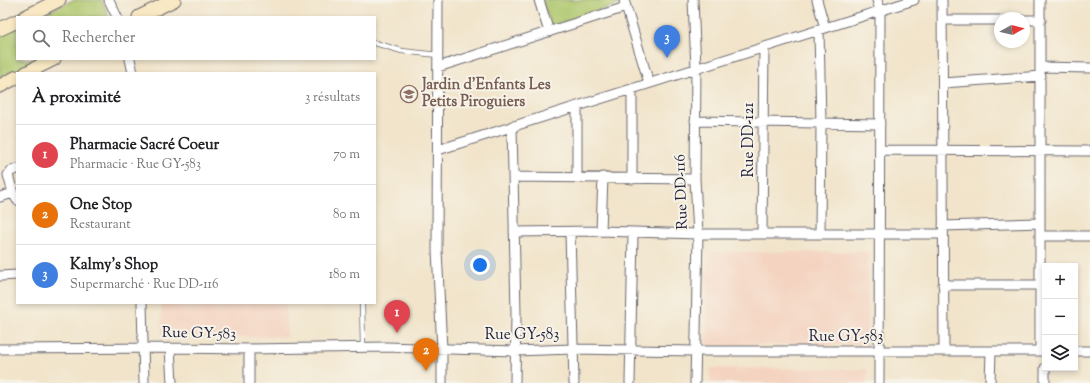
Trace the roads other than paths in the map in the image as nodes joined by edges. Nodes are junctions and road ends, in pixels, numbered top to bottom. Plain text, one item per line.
1 (59, 0) edge
2 (109, 0) edge
3 (174, 0) edge
4 (438, 0) edge
5 (539, 0) edge
6 (693, 0) edge
7 (817, 0) edge
8 (877, 0) edge
9 (914, 0) edge
10 (942, 0) edge
11 (1040, 0) edge
12 (625, 3) edge
13 (880, 11) junction
14 (27, 16) edge
15 (117, 16) edge
16 (141, 16) edge
17 (942, 20) junction
18 (994, 20) edge
19 (1030, 20) edge
20 (1041, 20) junction
21 (16, 21) edge
22 (0, 29) edge
23 (822, 29) junction
24 (549, 32) junction
25 (376, 43) edge
26 (764, 47) junction
27 (438, 55) junction
28 (52, 60) edge
29 (130, 60) edge
30 (438, 67) junction
31 (696, 68) junction
32 (1090, 68) edge
33 (1041, 71) junction
34 (28, 72) edge
35 (133, 72) edge
36 (16, 78) edge
37 (649, 83) junction
38 (943, 83) junction
39 (0, 86) edge
40 (632, 89) junction
41 (577, 106) junction
42 (695, 121) junction
43 (763, 122) junction
44 (821, 123) junction
45 (880, 124) junction
46 (512, 126) junction
47 (438, 150) junction
48 (880, 150) junction
49 (1040, 150) junction
50 (943, 151) junction
51 (1090, 151) edge
52 (16, 169) edge
53 (513, 177) junction
54 (577, 177) junction
55 (604, 178) junction
56 (632, 179) junction
57 (695, 179) junction
58 (15, 196) edge
59 (0, 197) edge
60 (1039, 223) junction
61 (943, 230) junction
62 (514, 232) junction
63 (570, 232) junction
64 (601, 232) junction
65 (633, 233) junction
66 (698, 234) junction
67 (762, 234) junction
68 (820, 234) junction
69 (879, 234) junction
70 (1040, 236) junction
71 (1090, 236) edge
72 (16, 275) edge
73 (0, 276) edge
74 (944, 285) junction
75 (1040, 285) junction
76 (142, 304) edge
77 (362, 304) edge
78 (363, 347) junction
79 (143, 348) junction
80 (170, 348) junction
81 (0, 349) edge
82 (249, 349) junction
83 (442, 349) junction
84 (573, 349) junction
85 (630, 350) junction
86 (515, 351) junction
87 (695, 351) junction
88 (879, 351) junction
89 (944, 351) junction
90 (991, 351) junction
91 (1042, 351) edge
92 (1078, 351) edge
93 (1090, 351) edge
94 (1045, 371) edge
95 (144, 383) edge
96 (172, 383) edge
97 (250, 383) edge
98 (442, 383) edge
99 (515, 383) edge
100 (574, 383) edge
101 (630, 383) edge
102 (695, 383) edge
103 (879, 383) edge
104 (990, 383) edge
105 (1045, 383) edge

1 - 14 street
2 - 15 street
3 - 16 street
4 - 27 street
5 - 24 street
6 - 31 street, Rue DD-116
7 - 23 street
8 - 13 street
9 - 13 street
10 - 17 street
11 - 20 street
12 - 24 street
12 - 37 street
13 - 23 street
13 - 45 street
17 - 18 street
17 - 38 street
19 - 20 street
20 - 33 street
21 - 22 street
23 - 26 street
23 - 44 street
24 - 30 street
25 - 27 lane
26 - 31 street
26 - 43 street, Rue DD-121
27 - 30 street
28 - 34 street
29 - 35 street
30 - 47 street
31 - 37 street
31 - 42 street, Rue DD-116
32 - 33 street
33 - 38 street
33 - 49 street
36 - 39 street
37 - 40 street
38 - 50 street
40 - 41 street
40 - 56 street
41 - 46 street
41 - 54 street
42 - 43 street
42 - 57 street, Rue DD-116
43 - 44 street
43 - 67 street, Rue DD-121
44 - 45 street
44 - 68 street
45 - 48 street
46 - 47 street
46 - 53 street
47 - 83 street
48 - 50 street
48 - 69 street
49 - 50 street
49 - 51 street
49 - 60 street
50 - 61 street
52 - 58 street
53 - 54 street
53 - 62 street
54 - 55 street
55 - 56 street
55 - 64 street
56 - 57 street
57 - 66 street, Rue DD-116
58 - 59 street
60 - 61 street
60 - 70 street
61 - 69 street
61 - 74 street
62 - 63 street
62 - 86 street
63 - 64 street
63 - 84 street
64 - 65 street
65 - 66 street
65 - 85 street
66 - 67 street
66 - 87 street, Rue DD-116
67 - 68 street
68 - 69 street
69 - 88 street
70 - 71 street
70 - 75 street
72 - 73 street
74 - 75 street
74 - 89 street
75 - 91 street
76 - 79 street
77 - 78 lane
78 - 82 street, Rue GY-583
78 - 83 street, Rue GY-583
79 - 80 street, Rue GY-583
79 - 81 street, Rue GY-583
79 - 95 street
80 - 82 street, Rue GY-583
80 - 96 street
82 - 97 street
83 - 86 street, Rue GY-583
83 - 98 street
84 - 85 street, Rue GY-583
84 - 86 street, Rue GY-583
84 - 100 street
85 - 87 street, Rue GY-583
85 - 101 street
86 - 99 street
87 - 88 street, Rue GY-583
87 - 102 street, Rue DD-116
88 - 89 street, Rue GY-583
88 - 103 street
89 - 90 street, Rue GY-583
90 - 91 street, Rue GY-583
90 - 104 street
92 - 93 street
94 - 105 street

